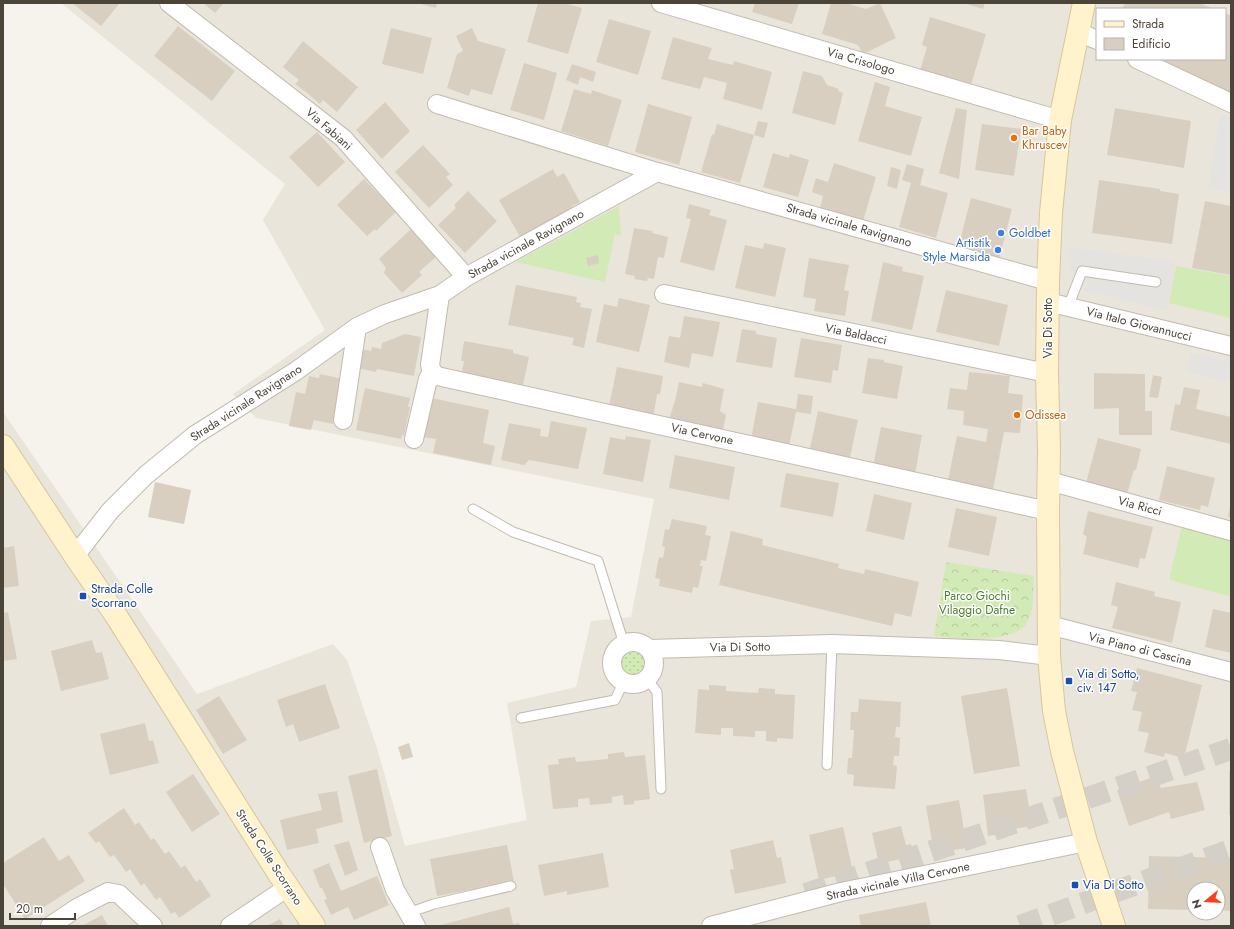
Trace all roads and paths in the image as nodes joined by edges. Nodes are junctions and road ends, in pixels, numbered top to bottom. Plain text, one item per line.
1 (169, 3) edge
2 (661, 3) edge
3 (1084, 3) edge
4 (1088, 36) edge
5 (1139, 60) edge
6 (1231, 102) edge
7 (437, 104) dead end
8 (1060, 120) junction
9 (656, 172) junction
10 (466, 277) junction
11 (1156, 282) dead end
12 (664, 294) dead end
13 (440, 296) junction
14 (1055, 297) junction
15 (357, 327) junction
16 (1231, 346) edge
17 (432, 371) junction
18 (1047, 373) junction
19 (343, 420) dead end
20 (414, 439) dead end
21 (3, 446) edge
22 (1049, 481) junction
23 (473, 509) dead end
24 (1048, 511) junction
25 (1231, 531) edge
26 (75, 556) junction
27 (1049, 625) junction
28 (624, 644) junction
29 (832, 644) junction
30 (649, 649) junction
31 (1049, 656) junction
32 (1231, 672) edge
33 (647, 679) junction
34 (623, 683) junction
35 (521, 718) dead end
36 (827, 765) dead end
37 (661, 788) dead end
38 (1086, 842) junction
39 (380, 847) dead end
40 (511, 886) dead end
41 (288, 887) junction
42 (412, 919) edge
43 (50, 926) edge
44 (154, 926) edge
45 (230, 926) edge
46 (314, 926) edge
47 (711, 926) edge
48 (1114, 926) edge

1 - 10 street, Via Fabiani
2 - 8 street, Via Crisologo
3 - 4 street, Via Di Sotto
4 - 8 street, Via Di Sotto
5 - 6 street
7 - 9 street
8 - 14 street, Via Di Sotto
9 - 10 street, Strada vicinale Ravignano
9 - 14 street, Strada vicinale Ravignano
10 - 13 street, Strada vicinale Ravignano
11 - 14 lane
12 - 18 street, Via Baldacci
13 - 15 street, Strada vicinale Ravignano
13 - 17 street
14 - 16 street, Via Italo Giovannucci
14 - 18 street, Via Di Sotto
15 - 19 street
15 - 26 street, Strada vicinale Ravignano
17 - 20 street
17 - 24 street, Via Cervone
18 - 22 street, Via Di Sotto
21 - 26 street, Strada Colle Scorrano
22 - 24 street, Via Di Sotto
22 - 25 street, Via Ricci
23 - 28 lane
24 - 27 street, Via Di Sotto
26 - 41 street, Strada Colle Scorrano
27 - 31 street, Via Di Sotto
27 - 32 street, Via Piano di Cascina
28 - 30 street
28 - 34 street
29 - 30 street, Via Di Sotto
29 - 31 street, Via Di Sotto
29 - 36 lane
30 - 33 street
31 - 38 street, Via Di Sotto
33 - 34 street
33 - 37 lane
34 - 35 lane
38 - 47 street, Strada vicinale Villa Cervone
38 - 48 street, Via Di Sotto
39 - 42 street
40 - 42 lane
41 - 45 street
41 - 46 street, Strada Colle Scorrano
43 - 44 street

